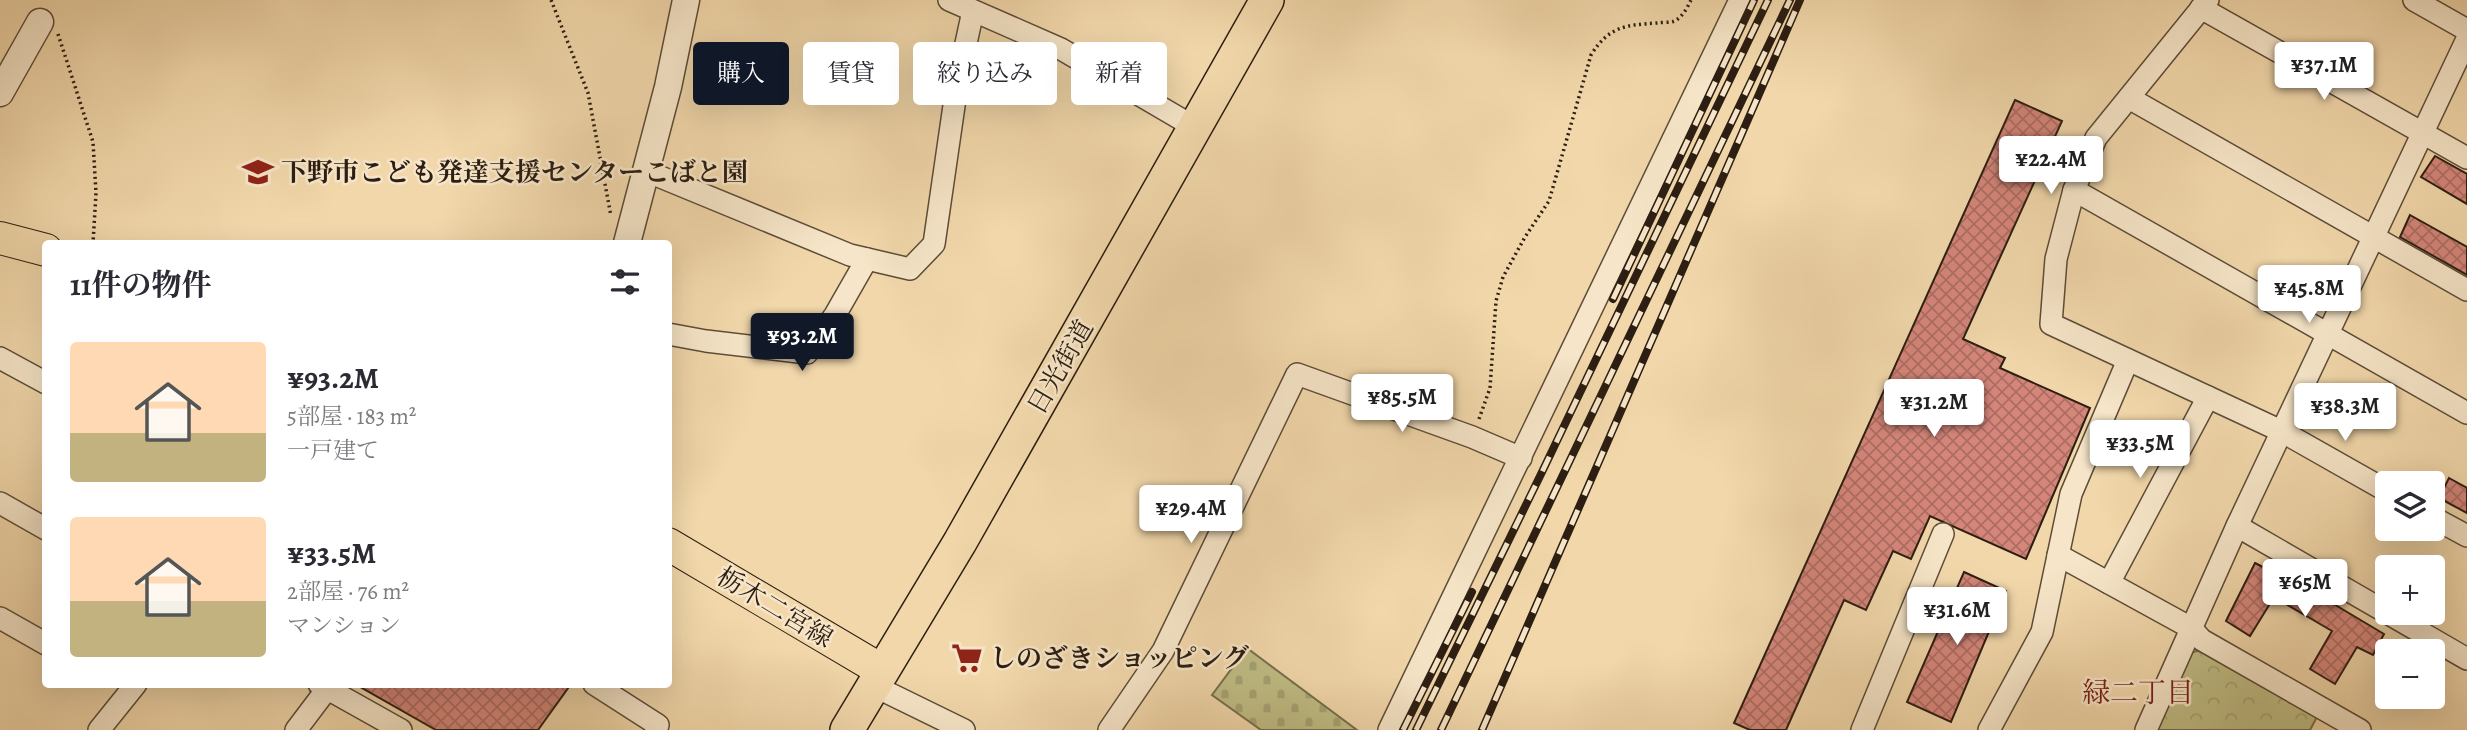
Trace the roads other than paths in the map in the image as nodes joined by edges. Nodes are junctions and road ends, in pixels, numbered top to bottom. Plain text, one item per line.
1 (685, 0) edge
2 (949, 0) edge
3 (1266, 0) edge
4 (1741, 0) edge
5 (2414, 0) edge
6 (2204, 4) edge
7 (973, 10) junction
8 (49, 27) road end
9 (2467, 30) edge
10 (2467, 39) edge
11 (0, 93) edge
12 (2129, 98) junction
13 (1196, 128) junction
14 (2421, 132) junction
15 (2467, 158) edge
16 (646, 171) junction
17 (2074, 190) junction
18 (2373, 236) junction
19 (0, 238) edge
20 (628, 240) edge
21 (42, 249) edge
22 (867, 259) junction
23 (2467, 290) edge
24 (2329, 334) junction
25 (672, 335) edge
26 (0, 358) edge
27 (2128, 359) junction
28 (42, 381) edge
29 (2208, 397) junction
30 (2467, 413) edge
31 (2281, 431) junction
32 (1521, 458) junction
33 (2375, 484) edge
34 (0, 503) edge
35 (2445, 524) edge
36 (2237, 526) junction
37 (42, 527) edge
38 (1943, 534) dead end
39 (2467, 536) edge
40 (672, 551) edge
41 (2058, 555) junction
42 (2109, 583) junction
43 (0, 618) edge
44 (2191, 628) junction
45 (42, 642) edge
46 (2467, 659) edge
47 (877, 677) junction
48 (126, 688) edge
49 (322, 688) edge
50 (327, 688) edge
51 (600, 688) edge
52 (99, 730) edge
53 (296, 730) edge
54 (401, 730) edge
55 (656, 730) edge
56 (847, 730) edge
57 (964, 730) edge
58 (1109, 730) edge
59 (1389, 730) edge
60 (1862, 730) edge
61 (1989, 730) edge
62 (2146, 730) edge
63 (2360, 730) edge

1 - 16 street
2 - 7 street
3 - 13 highway, 日光街道
4 - 32 street
5 - 9 street
6 - 12 street
6 - 14 street
7 - 13 street
7 - 22 street
8 - 11 street
10 - 14 street
12 - 17 street
12 - 18 street
13 - 47 highway, 日光街道
14 - 15 street
14 - 18 street
16 - 20 street
16 - 22 street
17 - 24 street
17 - 27 street
18 - 23 street
18 - 24 street
19 - 21 main road
22 - 25 street
24 - 30 street
24 - 31 street
26 - 28 street
27 - 29 street
27 - 41 street
29 - 31 street
29 - 42 street
31 - 33 street
31 - 36 street
32 - 58 street
32 - 59 street
34 - 37 street
35 - 39 street
36 - 44 street
36 - 46 street
38 - 60 street
40 - 47 main road, 栃木二宮線
41 - 42 street
41 - 61 street
42 - 44 street
43 - 45 street
44 - 62 street
44 - 63 street
47 - 56 highway, 日光街道
47 - 57 street
48 - 52 street
49 - 53 street
50 - 54 street
51 - 55 street

